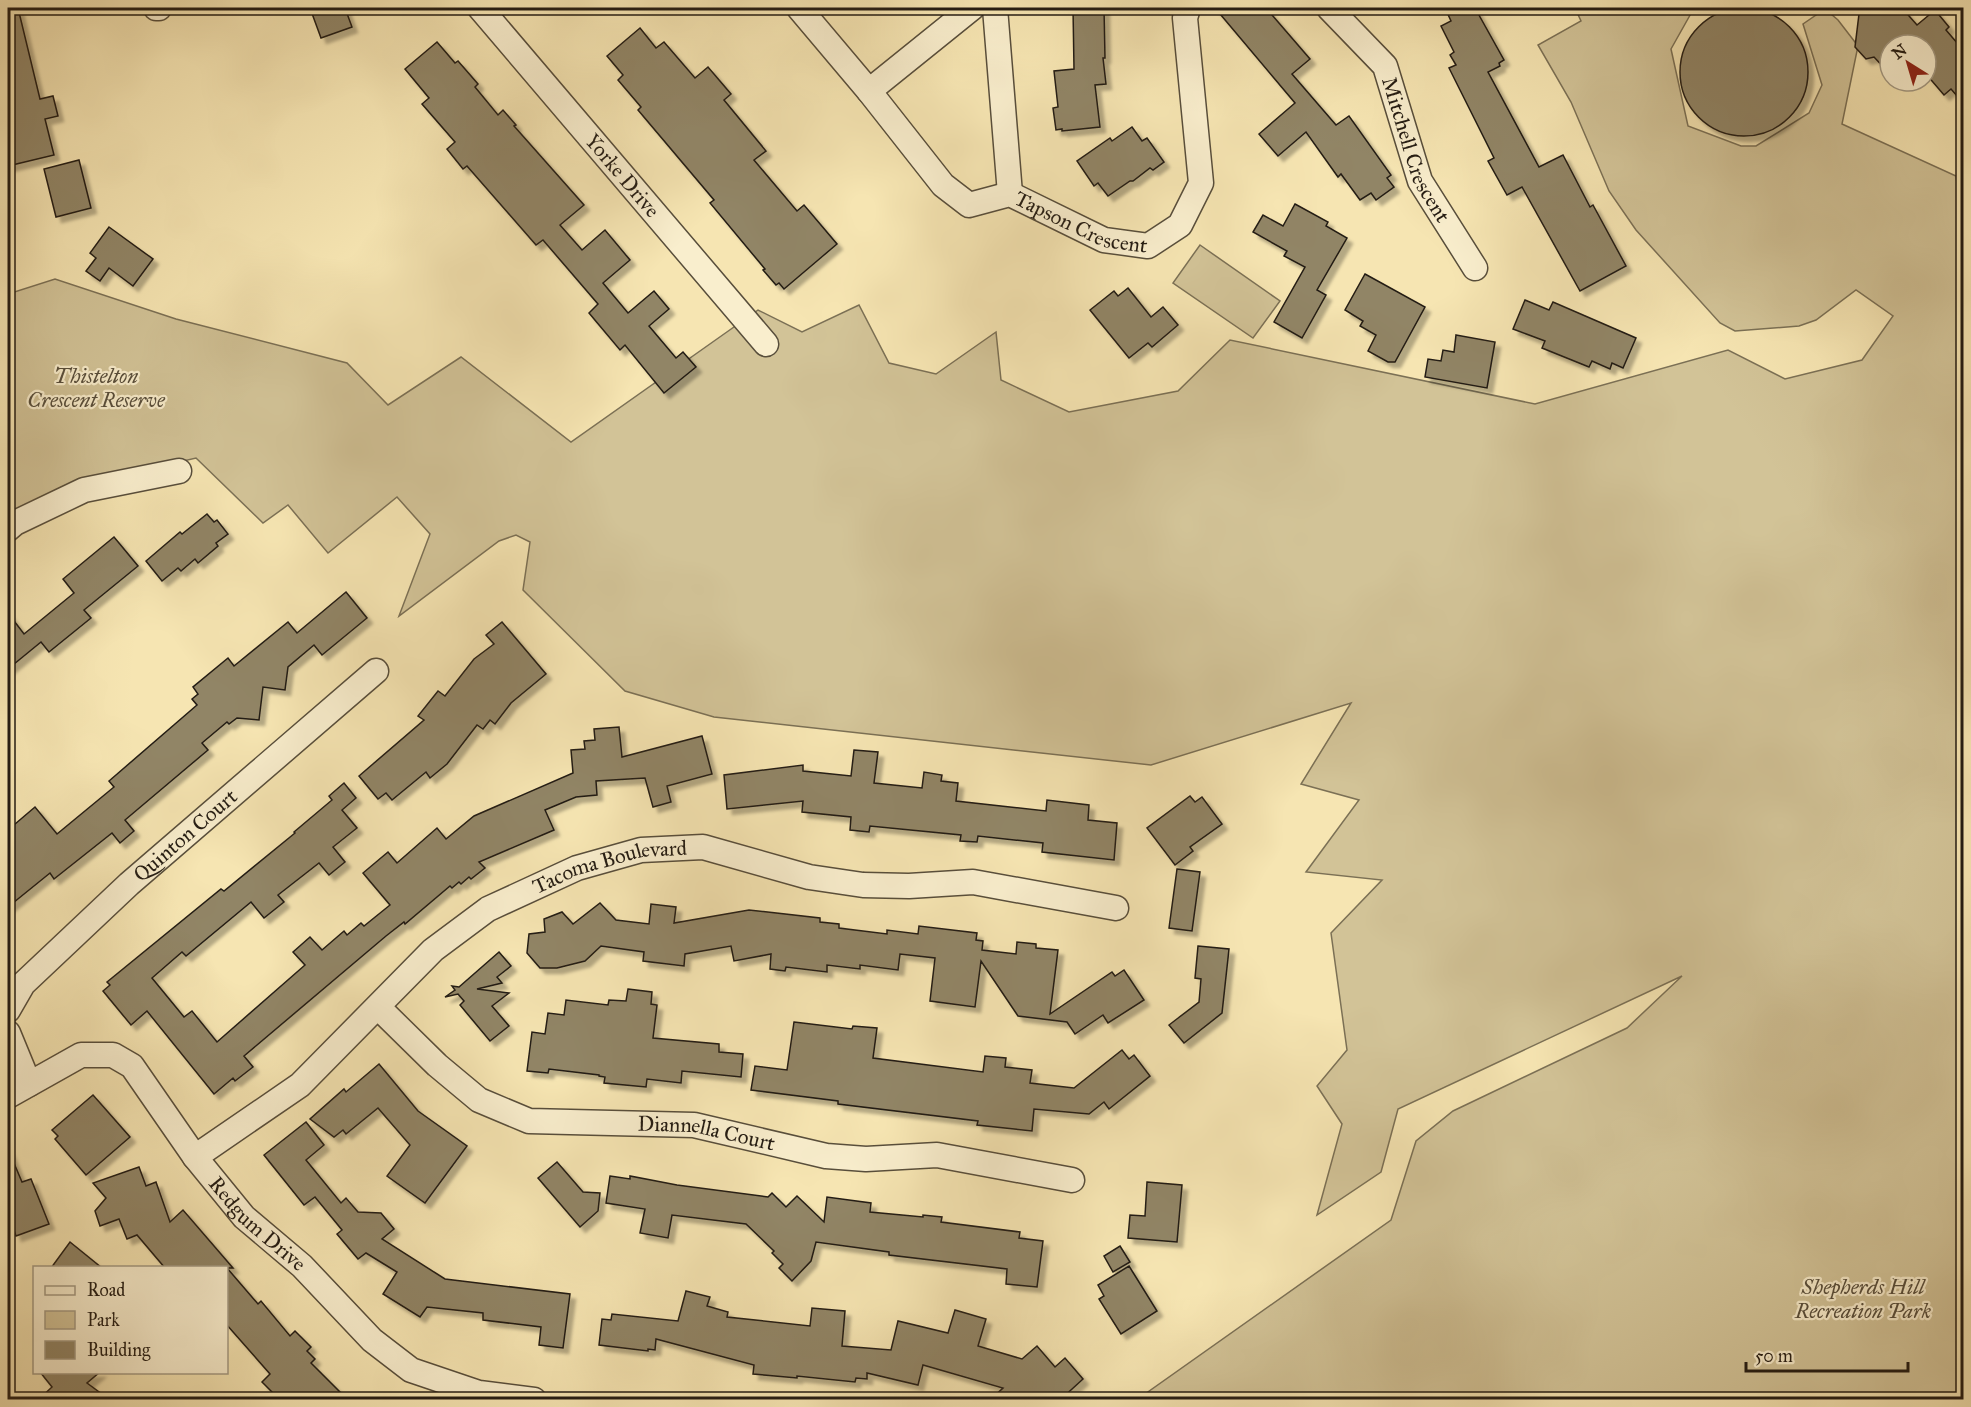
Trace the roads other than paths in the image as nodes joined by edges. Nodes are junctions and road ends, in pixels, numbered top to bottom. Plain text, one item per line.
1 (480, 8) edge
2 (799, 8) edge
3 (972, 8) edge
4 (995, 8) edge
5 (1188, 8) edge
6 (1329, 8) edge
7 (869, 91) junction
8 (1010, 194) junction
9 (1474, 268) dead end
10 (766, 344) dead end
11 (179, 471) dead end
12 (8, 529) edge
13 (376, 671) dead end
14 (1116, 908) dead end
15 (378, 1007) junction
16 (8, 1010) edge
17 (8, 1033) edge
18 (29, 1084) junction
19 (8, 1096) edge
20 (195, 1157) junction
21 (1072, 1180) dead end
22 (534, 1400) edge

1 - 10 street, Yorke Drive
2 - 7 street
3 - 7 street
4 - 8 street
5 - 8 street, Tapson Crescent
6 - 9 street, Mitchell Crescent
7 - 8 street, Tapson Crescent
11 - 12 street
13 - 16 street, Quinton Court
14 - 15 street, Tacoma Boulevard
15 - 20 street, Tacoma Boulevard
15 - 21 street, Diannella Court
17 - 18 street
18 - 19 street, Redgum Drive
18 - 20 street, Redgum Drive
20 - 22 street, Redgum Drive

